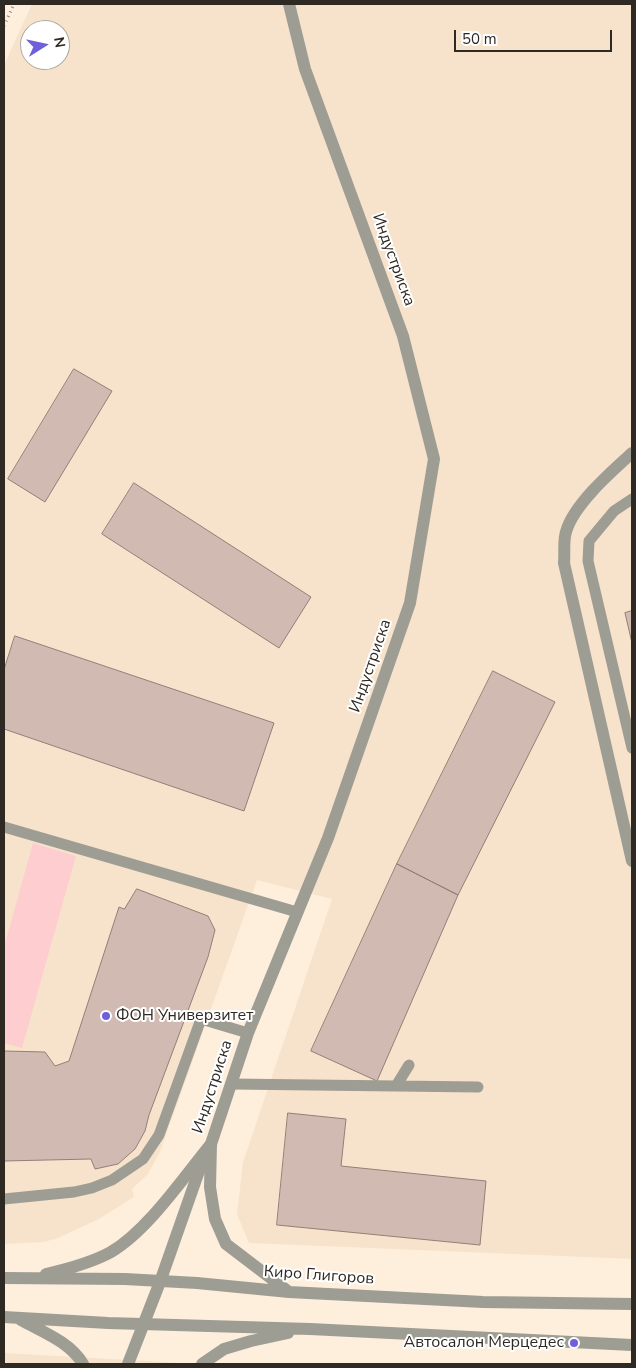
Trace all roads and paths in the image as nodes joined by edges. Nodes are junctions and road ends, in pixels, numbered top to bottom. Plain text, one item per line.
1 (14, 4) edge
2 (289, 4) edge
3 (4, 26) edge
4 (632, 453) edge
5 (632, 498) edge
6 (632, 748) edge
7 (4, 827) edge
8 (632, 861) edge
9 (297, 912) junction
10 (248, 1034) junction
11 (409, 1065) dead end
12 (231, 1084) junction
13 (396, 1086) junction
14 (478, 1087) dead end
15 (211, 1144) junction
16 (4, 1199) edge
17 (4, 1278) edge
18 (24, 1278) junction
19 (160, 1282) junction
20 (288, 1292) junction
21 (632, 1304) edge
22 (10, 1318) edge
23 (144, 1324) junction
24 (310, 1329) junction
25 (632, 1345) edge
26 (83, 1364) edge
27 (128, 1364) edge
28 (202, 1364) edge

1 - 3 path
2 - 9 street, Индустриска
4 - 8 street
5 - 6 lane
7 - 9 lane
9 - 10 street, Индустриска
10 - 12 street, Индустриска
10 - 16 lane
11 - 13 lane
12 - 13 lane
12 - 15 street, Индустриска
13 - 14 lane
15 - 18 street
15 - 19 street, Индустриска
15 - 20 street
17 - 18 street, Киро Глигоров
18 - 19 street, Киро Глигоров
19 - 20 street, Киро Глигоров
19 - 23 street, Индустриска
20 - 21 street, Киро Глигоров
22 - 23 street
22 - 26 street
23 - 24 street
23 - 27 street, Индустриска
24 - 25 street
24 - 28 street

